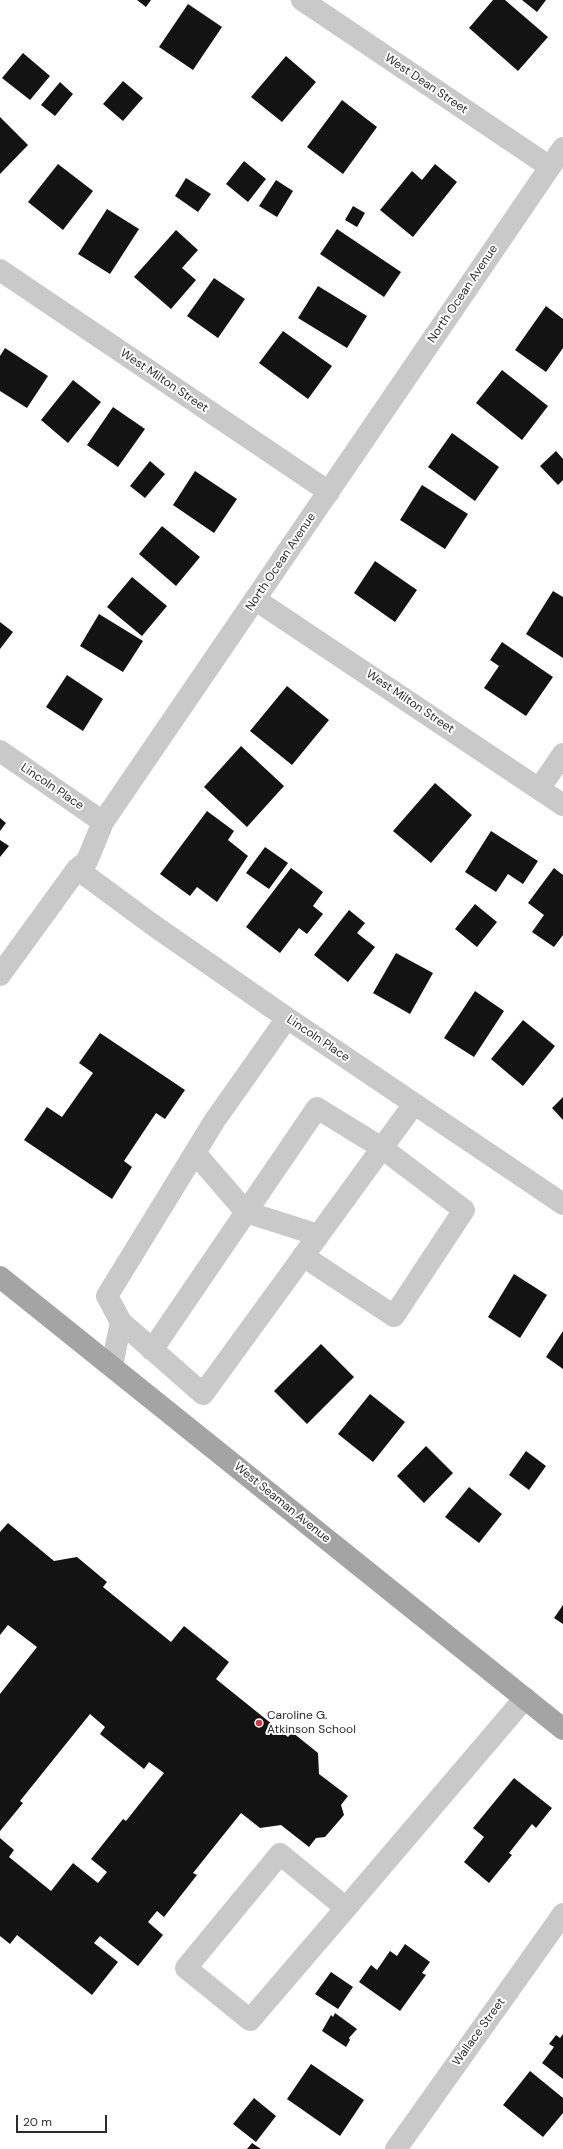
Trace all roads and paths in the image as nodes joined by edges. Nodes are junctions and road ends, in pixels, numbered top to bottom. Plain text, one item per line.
1 (302, 0) edge
2 (563, 148) edge
3 (550, 167) junction
4 (0, 270) edge
5 (329, 492) junction
6 (256, 600) junction
7 (0, 751) edge
8 (563, 754) edge
9 (539, 789) junction
10 (563, 805) edge
11 (103, 822) junction
12 (77, 869) junction
13 (0, 975) edge
14 (287, 1018) junction
15 (414, 1104) junction
16 (382, 1148) junction
17 (195, 1153) junction
18 (563, 1204) edge
19 (246, 1212) junction
20 (318, 1236) junction
21 (303, 1256) junction
22 (0, 1277) edge
23 (121, 1322) junction
24 (152, 1350) junction
25 (112, 1366) junction
26 (525, 1698) junction
27 (563, 1729) edge
28 (346, 1908) junction
29 (563, 1914) edge
30 (396, 2149) edge

1 - 3 street, West Dean Street
2 - 3 street, North Ocean Avenue
3 - 5 street, North Ocean Avenue
4 - 5 street, West Milton Street
5 - 6 street, North Ocean Avenue
6 - 9 street, West Milton Street
6 - 11 street, North Ocean Avenue
7 - 11 street, Lincoln Place
8 - 9 street
9 - 10 street, West Milton Street
11 - 12 street, North Ocean Avenue
12 - 13 street, North Ocean Avenue
12 - 14 street, Lincoln Place
14 - 15 street, Lincoln Place
14 - 17 street
15 - 16 street
15 - 18 street, Lincoln Place
16 - 19 street
16 - 20 street
16 - 21 street
17 - 19 street
17 - 23 street
19 - 20 street
19 - 24 street
20 - 21 street
21 - 24 street
22 - 25 main road, West Seaman Avenue
23 - 24 street
23 - 25 street
25 - 26 main road, West Seaman Avenue
26 - 27 main road, West Seaman Avenue
26 - 28 street
28 - 28 street
29 - 30 street, Wallace Street

